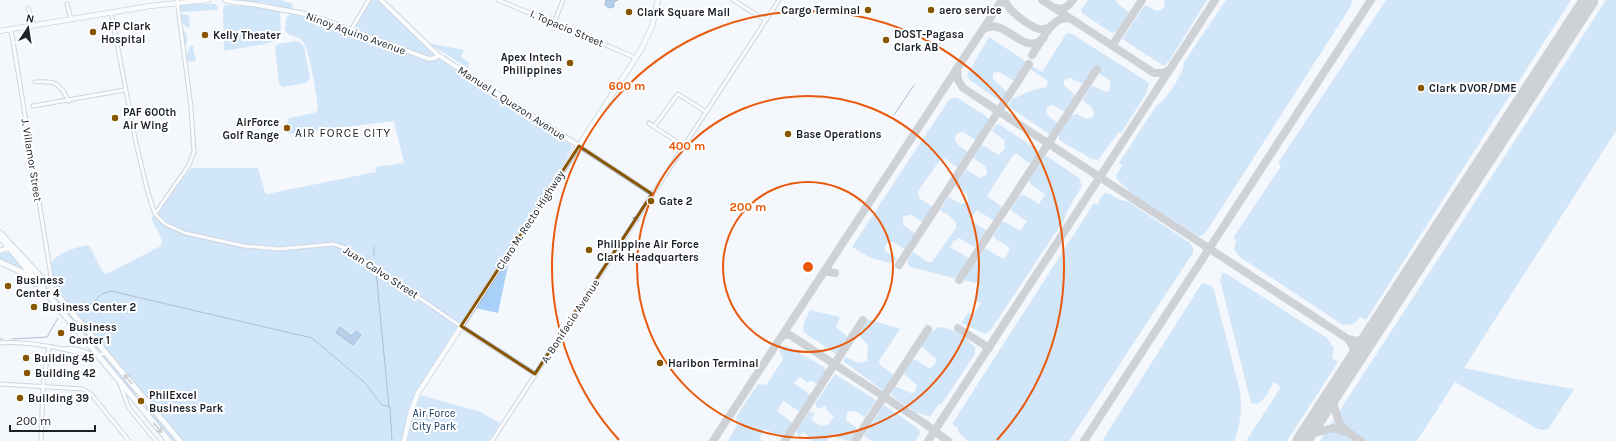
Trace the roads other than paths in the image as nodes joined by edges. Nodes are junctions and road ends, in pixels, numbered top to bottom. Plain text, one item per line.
1 (208, 0) edge
2 (225, 0) edge
3 (369, 0) edge
4 (381, 0) edge
5 (498, 0) edge
6 (563, 0) edge
7 (658, 0) edge
8 (733, 0) edge
9 (778, 0) edge
10 (177, 2) edge
11 (67, 4) dead end
12 (28, 8) dead end
13 (111, 12) junction
14 (71, 19) junction
15 (765, 20) junction
16 (554, 22) junction
17 (34, 25) junction
18 (11, 29) junction
19 (351, 30) junction
20 (0, 31) edge
21 (438, 55) junction
22 (632, 56) junction
23 (35, 82) dead end
24 (125, 90) junction
25 (69, 101) junction
26 (33, 106) dead end
27 (706, 112) junction
28 (649, 123) dead end
29 (654, 127) junction
30 (579, 146) junction
31 (684, 146) junction
32 (652, 194) junction
33 (155, 214) junction
34 (0, 233) edge
35 (0, 238) edge
36 (11, 248) junction
37 (0, 251) edge
38 (0, 262) edge
39 (53, 290) junction
40 (50, 298) junction
41 (461, 326) junction
42 (0, 343) edge
43 (48, 347) junction
44 (106, 353) junction
45 (95, 355) junction
46 (535, 374) junction
47 (119, 381) junction
48 (0, 384) edge
49 (43, 386) junction
50 (127, 440) edge
51 (41, 441) edge
52 (156, 441) edge
53 (169, 441) edge
54 (180, 441) edge
55 (404, 441) edge
56 (492, 441) edge

1 - 10 main road
2 - 19 street, Ninoy Aquino Avenue
3 - 19 street
4 - 21 street, Manuel L. Quezon Avenue
5 - 16 street, I. Topacio Street
6 - 16 street
7 - 22 main road, Claro M. Recto Highway
8 - 15 street
9 - 15 street, A. Bonifacio Avenue
10 - 13 main road
10 - 33 street
11 - 14 street
12 - 17 street
13 - 14 main road
13 - 24 street
14 - 17 main road
15 - 27 street, A. Bonifacio Avenue
16 - 22 street, I. Topacio Street
17 - 18 main road
18 - 20 main road
18 - 39 street, J. Villamor Street
19 - 21 street, Ninoy Aquino Avenue
21 - 30 street, Manuel L. Quezon Avenue
22 - 30 main road, Claro M. Recto Highway
23 - 25 street
24 - 25 street
24 - 33 street
25 - 26 street
27 - 29 street
27 - 31 street, A. Bonifacio Avenue
28 - 29 street
29 - 31 street
30 - 32 street, Manuel L. Quezon Avenue
30 - 41 main road, Claro M. Recto Highway
31 - 32 street, A. Bonifacio Avenue
46 -> 32 street, A. Bonifacio Avenue
33 - 41 street, Juan Calvo Street
34 - 36 main road
35 - 36 main road
36 - 37 main road
36 - 39 main road
36 - 40 main road
38 - 40 main road
39 - 44 main road
40 - 45 main road
41 - 46 street, Juan Calvo Street
41 - 55 main road, Claro M. Recto Highway
42 - 43 street
43 - 45 street
43 - 49 street
44 - 45 street
54 -> 44 main road
45 - 47 main road
46 - 56 street, A. Bonifacio Avenue
47 - 52 street
47 -> 53 main road
48 - 49 street
49 - 50 street
49 - 51 street

